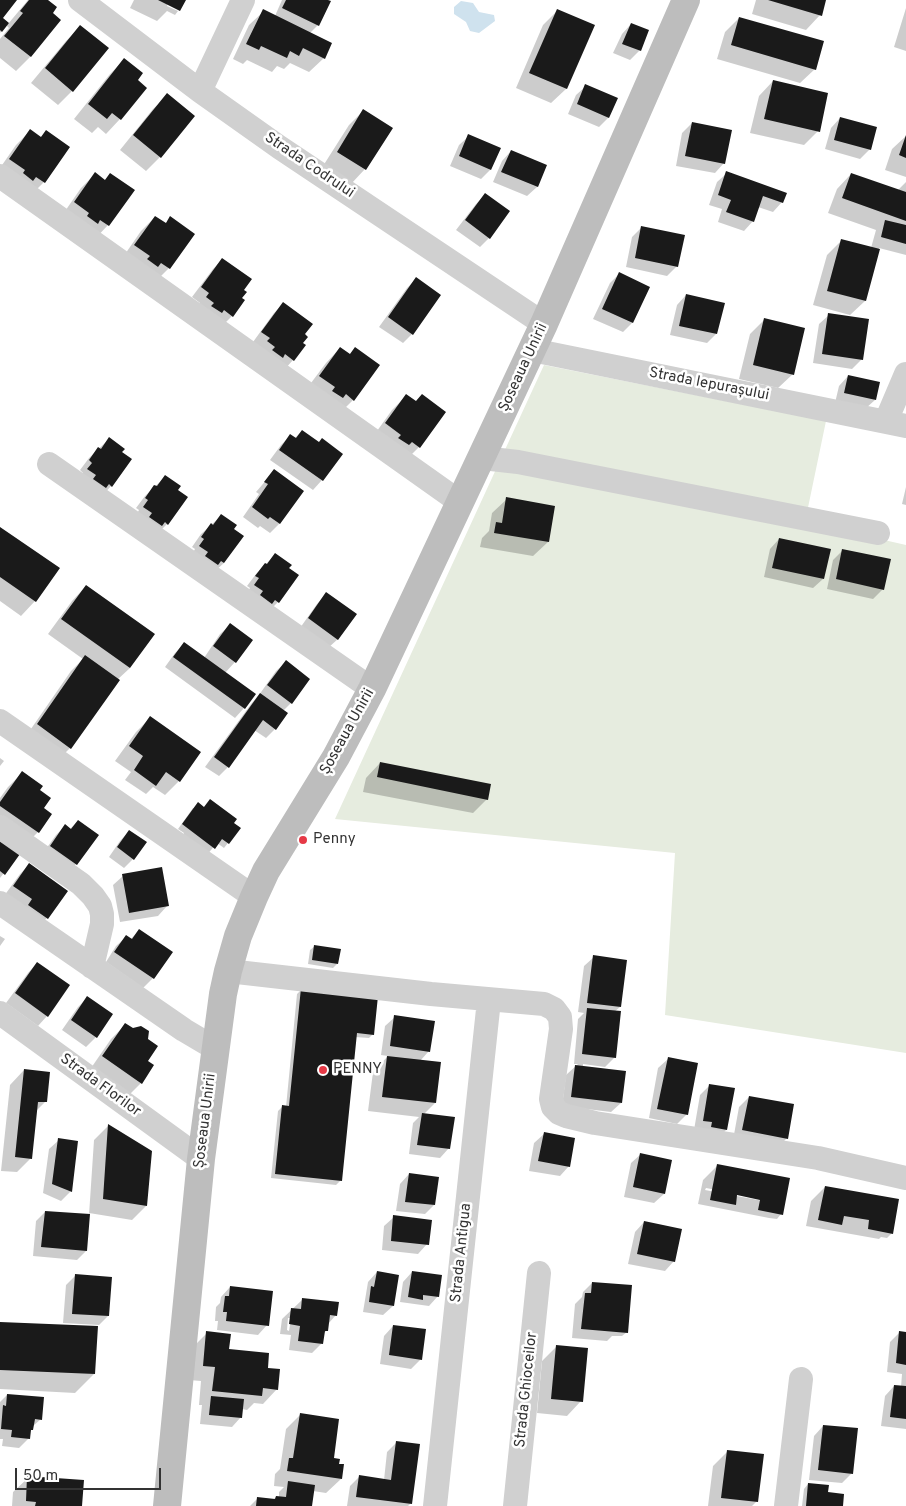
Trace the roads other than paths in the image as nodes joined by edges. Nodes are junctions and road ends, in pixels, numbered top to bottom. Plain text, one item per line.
1 (80, 0) edge
2 (244, 0) edge
3 (686, 0) edge
4 (200, 91) junction
5 (0, 176) edge
6 (544, 324) junction
7 (532, 350) junction
8 (906, 374) edge
9 (906, 404) edge
10 (896, 424) edge
11 (482, 458) junction
12 (49, 464) dead end
13 (461, 503) junction
14 (878, 533) dead end
15 (372, 689) junction
16 (0, 721) edge
17 (0, 827) edge
18 (254, 897) junction
19 (0, 903) edge
20 (92, 967) junction
21 (228, 971) junction
22 (489, 1000) junction
23 (0, 1013) edge
24 (216, 1049) junction
25 (201, 1159) junction
26 (906, 1178) edge
27 (539, 1273) dead end
28 (801, 1379) dead end
29 (168, 1506) edge
30 (435, 1506) edge
31 (515, 1506) edge
32 (786, 1506) edge

1 - 4 street, Strada Codrului
2 - 4 street
3 - 6 main road, Șoseaua Unirii
4 - 6 street, Strada Codrului
5 - 13 street
6 - 7 main road, Șoseaua Unirii
7 - 10 street, Strada Iepurașului
7 - 11 main road, Șoseaua Unirii
8 - 10 street
9 - 10 street
11 - 13 main road, Șoseaua Unirii
11 - 14 street
12 - 15 street
13 - 15 main road, Șoseaua Unirii
15 - 18 main road, Șoseaua Unirii
16 - 18 street
17 - 20 street
18 - 21 main road, Șoseaua Unirii
19 - 20 street
20 - 24 street
21 - 22 street
21 - 24 main road, Șoseaua Unirii
22 - 26 street
22 - 30 street, Strada Antigua
23 - 25 street, Strada Florilor
24 - 25 main road, Șoseaua Unirii
25 - 29 main road, Șoseaua Unirii
27 - 31 street, Strada Ghioceilor
28 - 32 street

